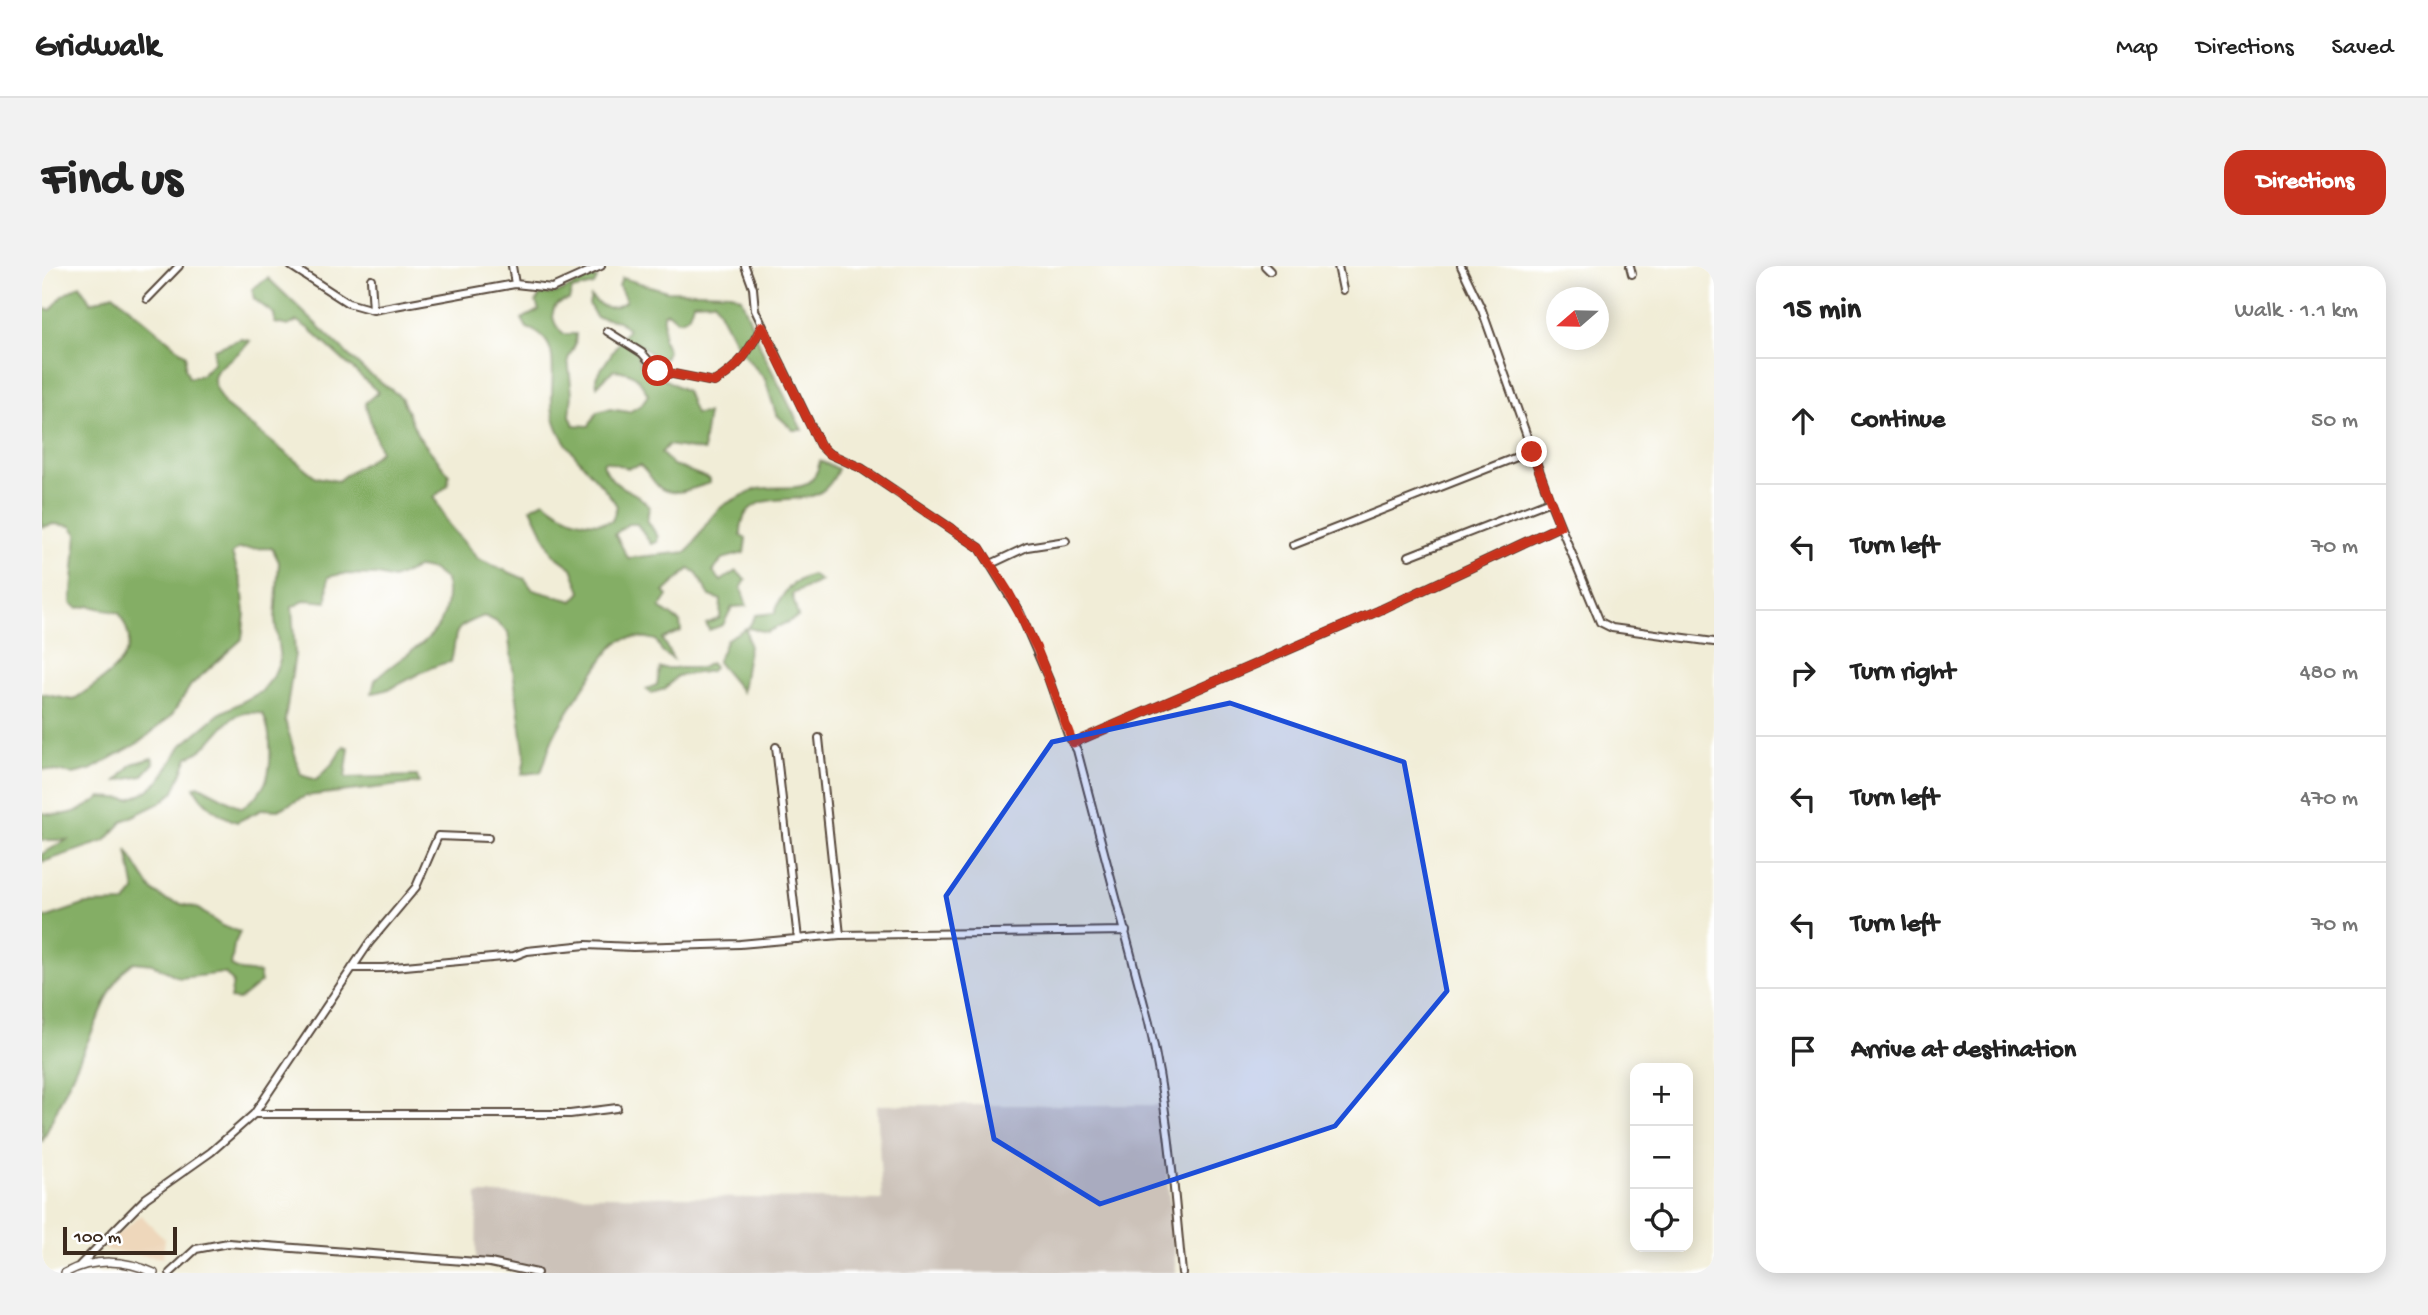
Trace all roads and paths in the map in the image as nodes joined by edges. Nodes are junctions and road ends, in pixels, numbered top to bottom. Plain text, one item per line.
1 (179, 266) edge
2 (291, 266) edge
3 (512, 266) edge
4 (601, 266) edge
5 (745, 266) edge
6 (1338, 266) edge
7 (1461, 266) edge
8 (1630, 266) edge
9 (1632, 274) dead end
10 (371, 279) dead end
11 (515, 284) junction
12 (1343, 290) dead end
13 (147, 299) dead end
14 (373, 310) junction
15 (762, 326) junction
16 (607, 331) dead end
17 (1532, 452) junction
18 (1550, 501) junction
19 (1560, 526) junction
20 (1066, 541) dead end
21 (1293, 545) dead end
22 (1409, 556) dead end
23 (991, 564) junction
24 (1714, 642) edge
25 (819, 738) dead end
26 (1073, 743) junction
27 (776, 747) dead end
28 (488, 838) dead end
29 (1126, 931) junction
30 (840, 935) junction
31 (798, 939) junction
32 (352, 968) junction
33 (617, 1108) dead end
34 (254, 1115) junction
35 (80, 1265) junction
36 (65, 1273) edge
37 (154, 1273) edge
38 (170, 1273) edge
39 (537, 1273) edge
40 (1182, 1273) edge

1 - 13 street
2 - 14 street
3 - 11 street
4 - 11 street
5 - 15 street
6 - 12 street
7 - 17 street
8 - 9 street
10 - 14 street
11 - 14 street
15 - 16 street
15 - 23 street
17 - 18 street
17 - 21 street
18 - 19 street
18 - 22 street
19 - 24 street
19 - 26 street
20 - 23 street
23 - 26 street
25 - 30 street
26 - 29 street
27 - 31 street
28 - 32 street
29 - 30 street
29 - 40 street
30 - 31 street
31 - 32 street
32 - 34 street
33 - 34 street
34 - 35 street
35 - 36 street
35 - 37 street
38 - 39 street

